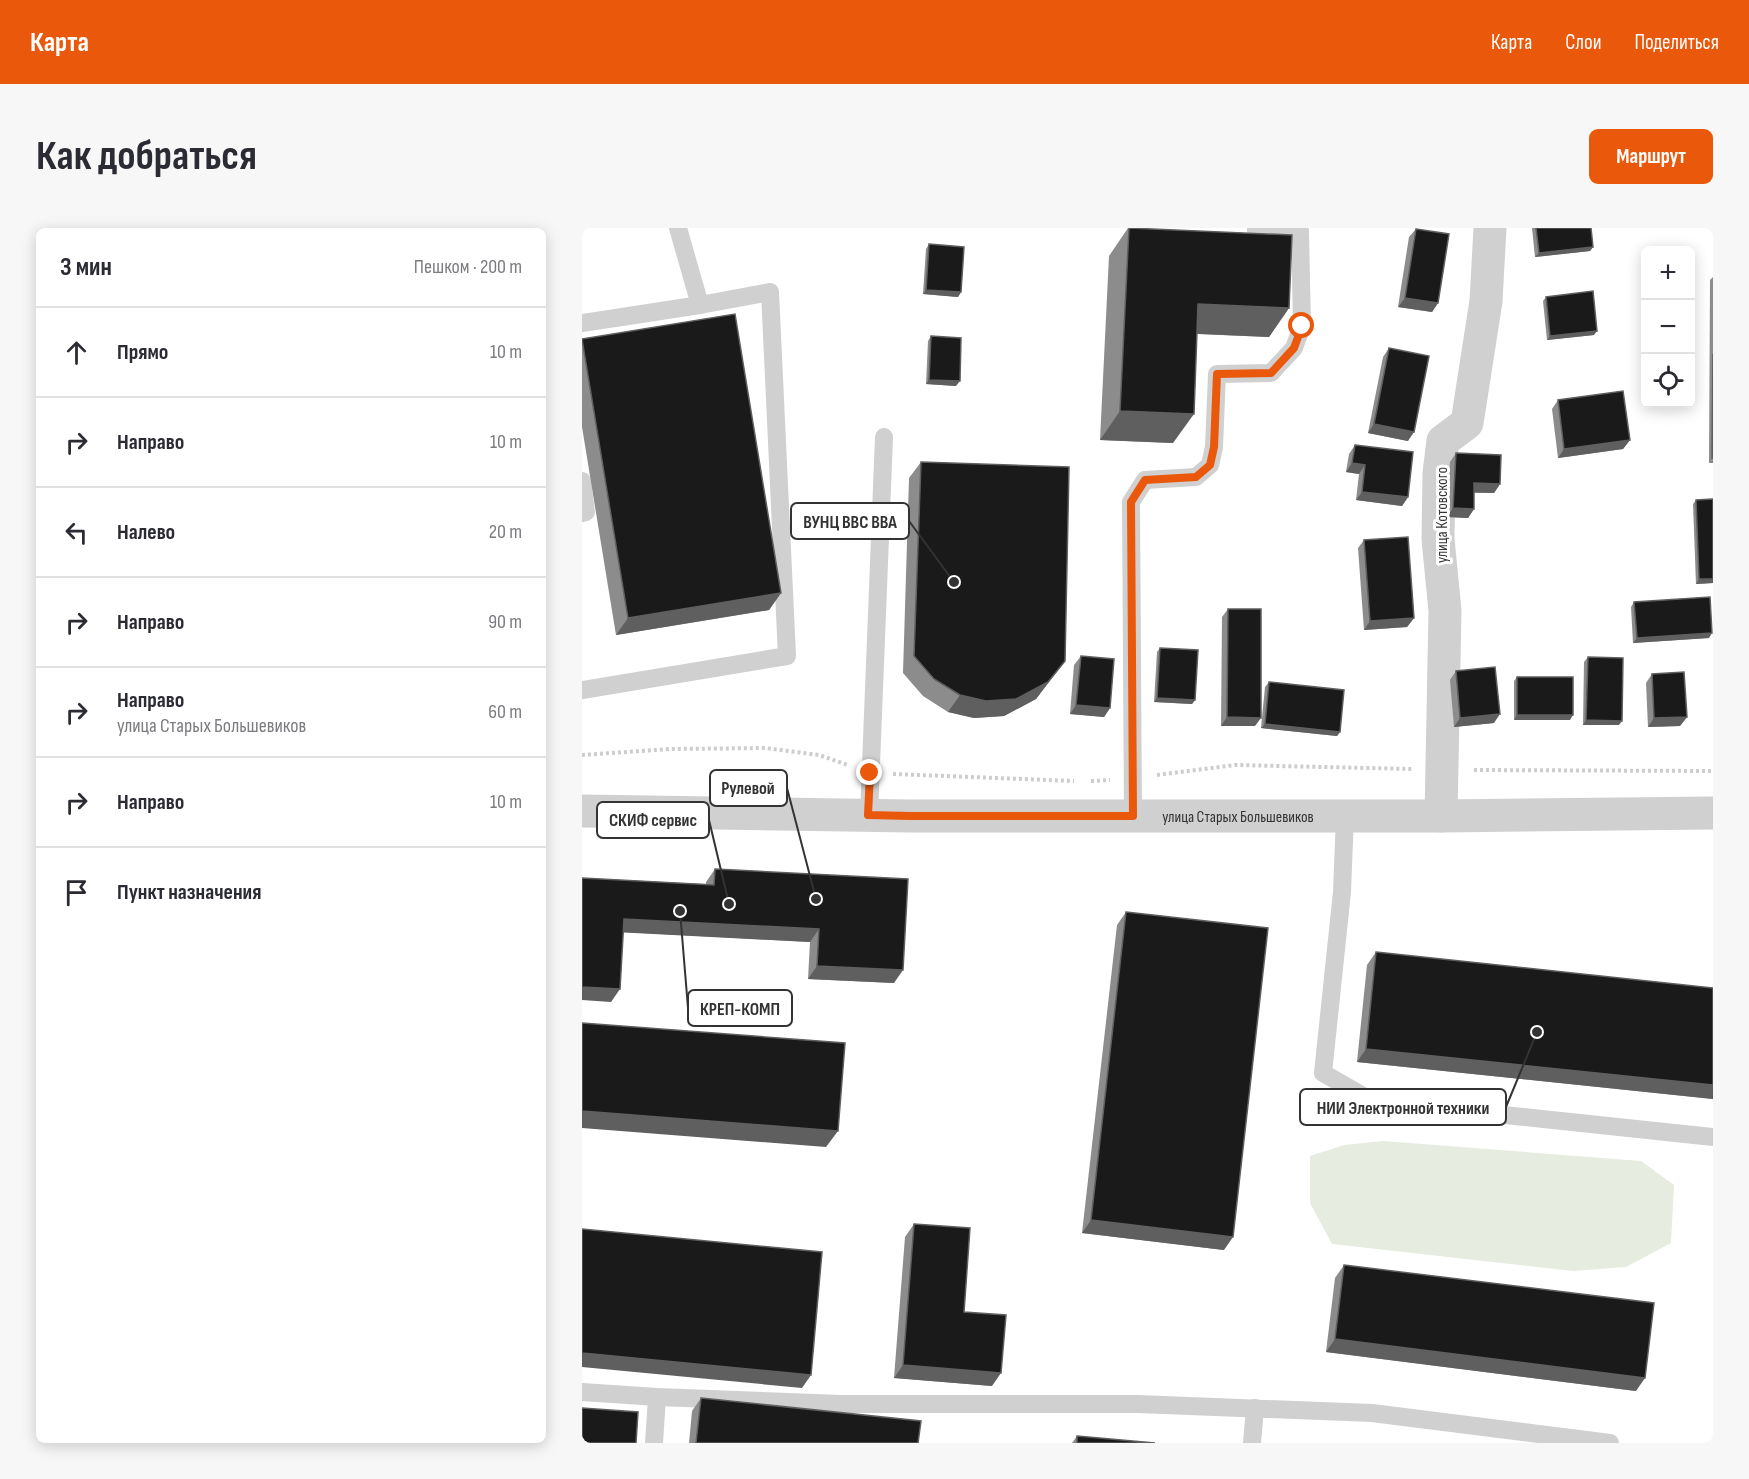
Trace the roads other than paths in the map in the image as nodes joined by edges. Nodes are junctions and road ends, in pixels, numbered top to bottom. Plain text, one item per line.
1 (678, 228) edge
2 (1256, 228) edge
3 (1490, 228) edge
4 (700, 305) junction
5 (582, 323) edge
6 (884, 437) dead end
7 (582, 481) edge
8 (582, 513) edge
9 (582, 690) edge
10 (582, 811) edge
11 (1713, 813) edge
12 (868, 815) junction
13 (1133, 816) junction
14 (1345, 816) junction
15 (1441, 816) junction
16 (1713, 1137) edge
17 (582, 1392) edge
18 (657, 1397) junction
19 (1255, 1408) junction
20 (654, 1443) edge
21 (1252, 1443) edge
22 (1610, 1443) edge

1 - 4 lane
2 - 13 lane
3 - 15 street, улица Котовского
4 - 5 lane
4 - 9 lane
6 - 12 lane
7 - 8 lane
10 - 12 street, улица Старых Большевиков
11 - 15 street, улица Старых Большевиков
12 - 13 street, улица Старых Большевиков
13 - 14 street, улица Старых Большевиков
14 - 15 street, улица Старых Большевиков
14 - 16 lane
17 - 18 lane
18 - 19 lane
18 - 20 lane
19 - 21 lane
19 - 22 lane

